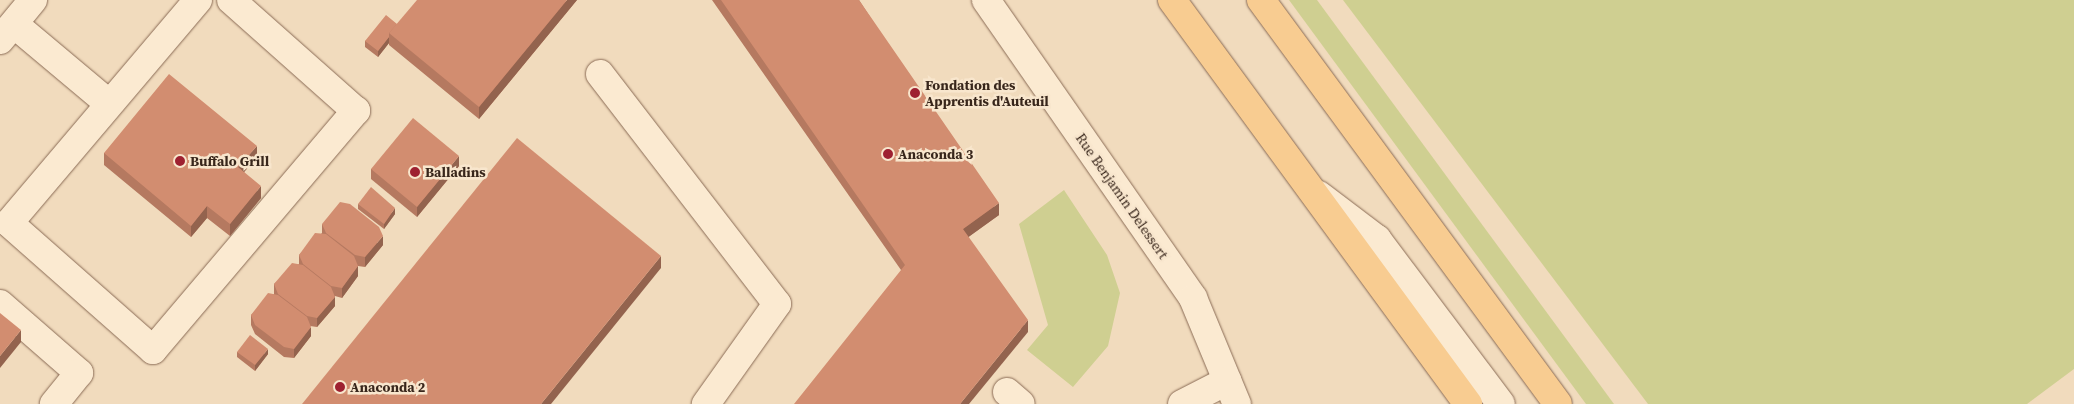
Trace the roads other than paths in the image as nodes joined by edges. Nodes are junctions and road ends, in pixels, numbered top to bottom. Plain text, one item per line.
1 (33, 0) edge
2 (198, 0) edge
3 (230, 0) edge
4 (986, 0) edge
5 (1172, 0) edge
6 (1261, 0) edge
7 (7, 32) edge
8 (600, 74) dead end
9 (108, 103) junction
10 (1312, 190) junction
11 (0, 304) edge
12 (1232, 393) edge
13 (54, 404) edge
14 (706, 404) edge
15 (1182, 404) edge
16 (1468, 404) edge
17 (1501, 404) edge
18 (1558, 404) edge

1 - 7 street
2 - 9 street
3 - 9 street
4 - 12 street, Rue Benjamin Delessert
5 - 10 main road
6 - 18 main road
7 - 9 street
8 - 14 street
10 - 16 main road
10 - 17 street
11 - 13 street
12 - 15 street

